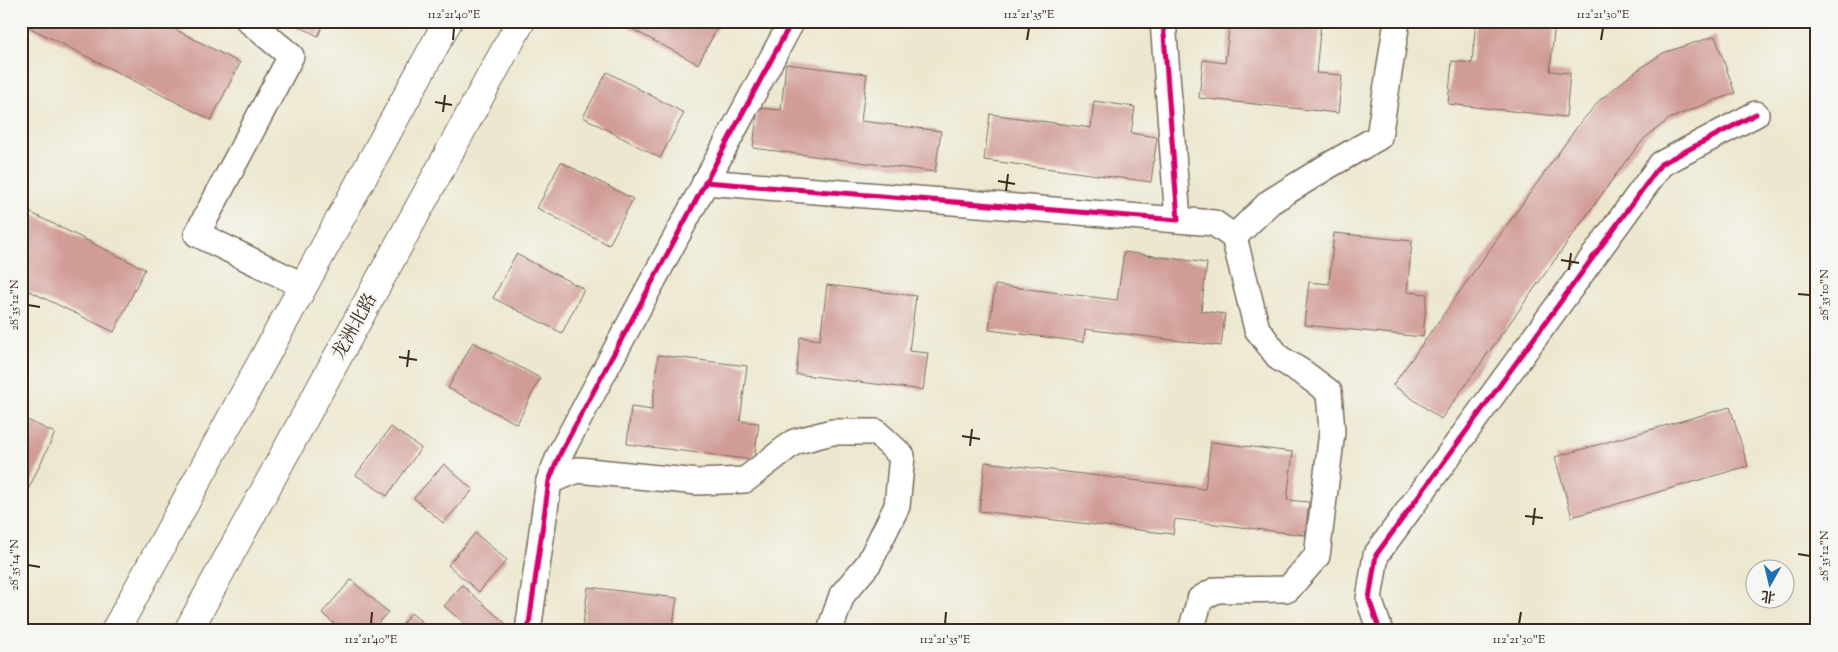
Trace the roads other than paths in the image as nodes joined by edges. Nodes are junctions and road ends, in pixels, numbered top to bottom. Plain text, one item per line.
1 (250, 21) edge
2 (448, 21) edge
3 (521, 21) edge
4 (792, 21) edge
5 (1163, 21) edge
6 (1397, 21) edge
7 (1756, 114) dead end
8 (705, 182) junction
9 (1178, 220) junction
10 (1234, 237) junction
11 (304, 286) junction
12 (549, 480) junction
13 (116, 631) edge
14 (188, 631) edge
15 (528, 631) edge
16 (831, 631) edge
17 (1191, 631) edge
18 (1380, 631) edge

1 - 11 street
2 - 11 main road
3 - 14 main road, 龙洲北路
4 - 8 street
5 - 9 street
6 - 10 street
7 - 18 street
8 - 9 street
8 - 12 street
9 - 10 street
10 - 17 street
11 - 13 main road
12 - 15 street
12 - 16 street

